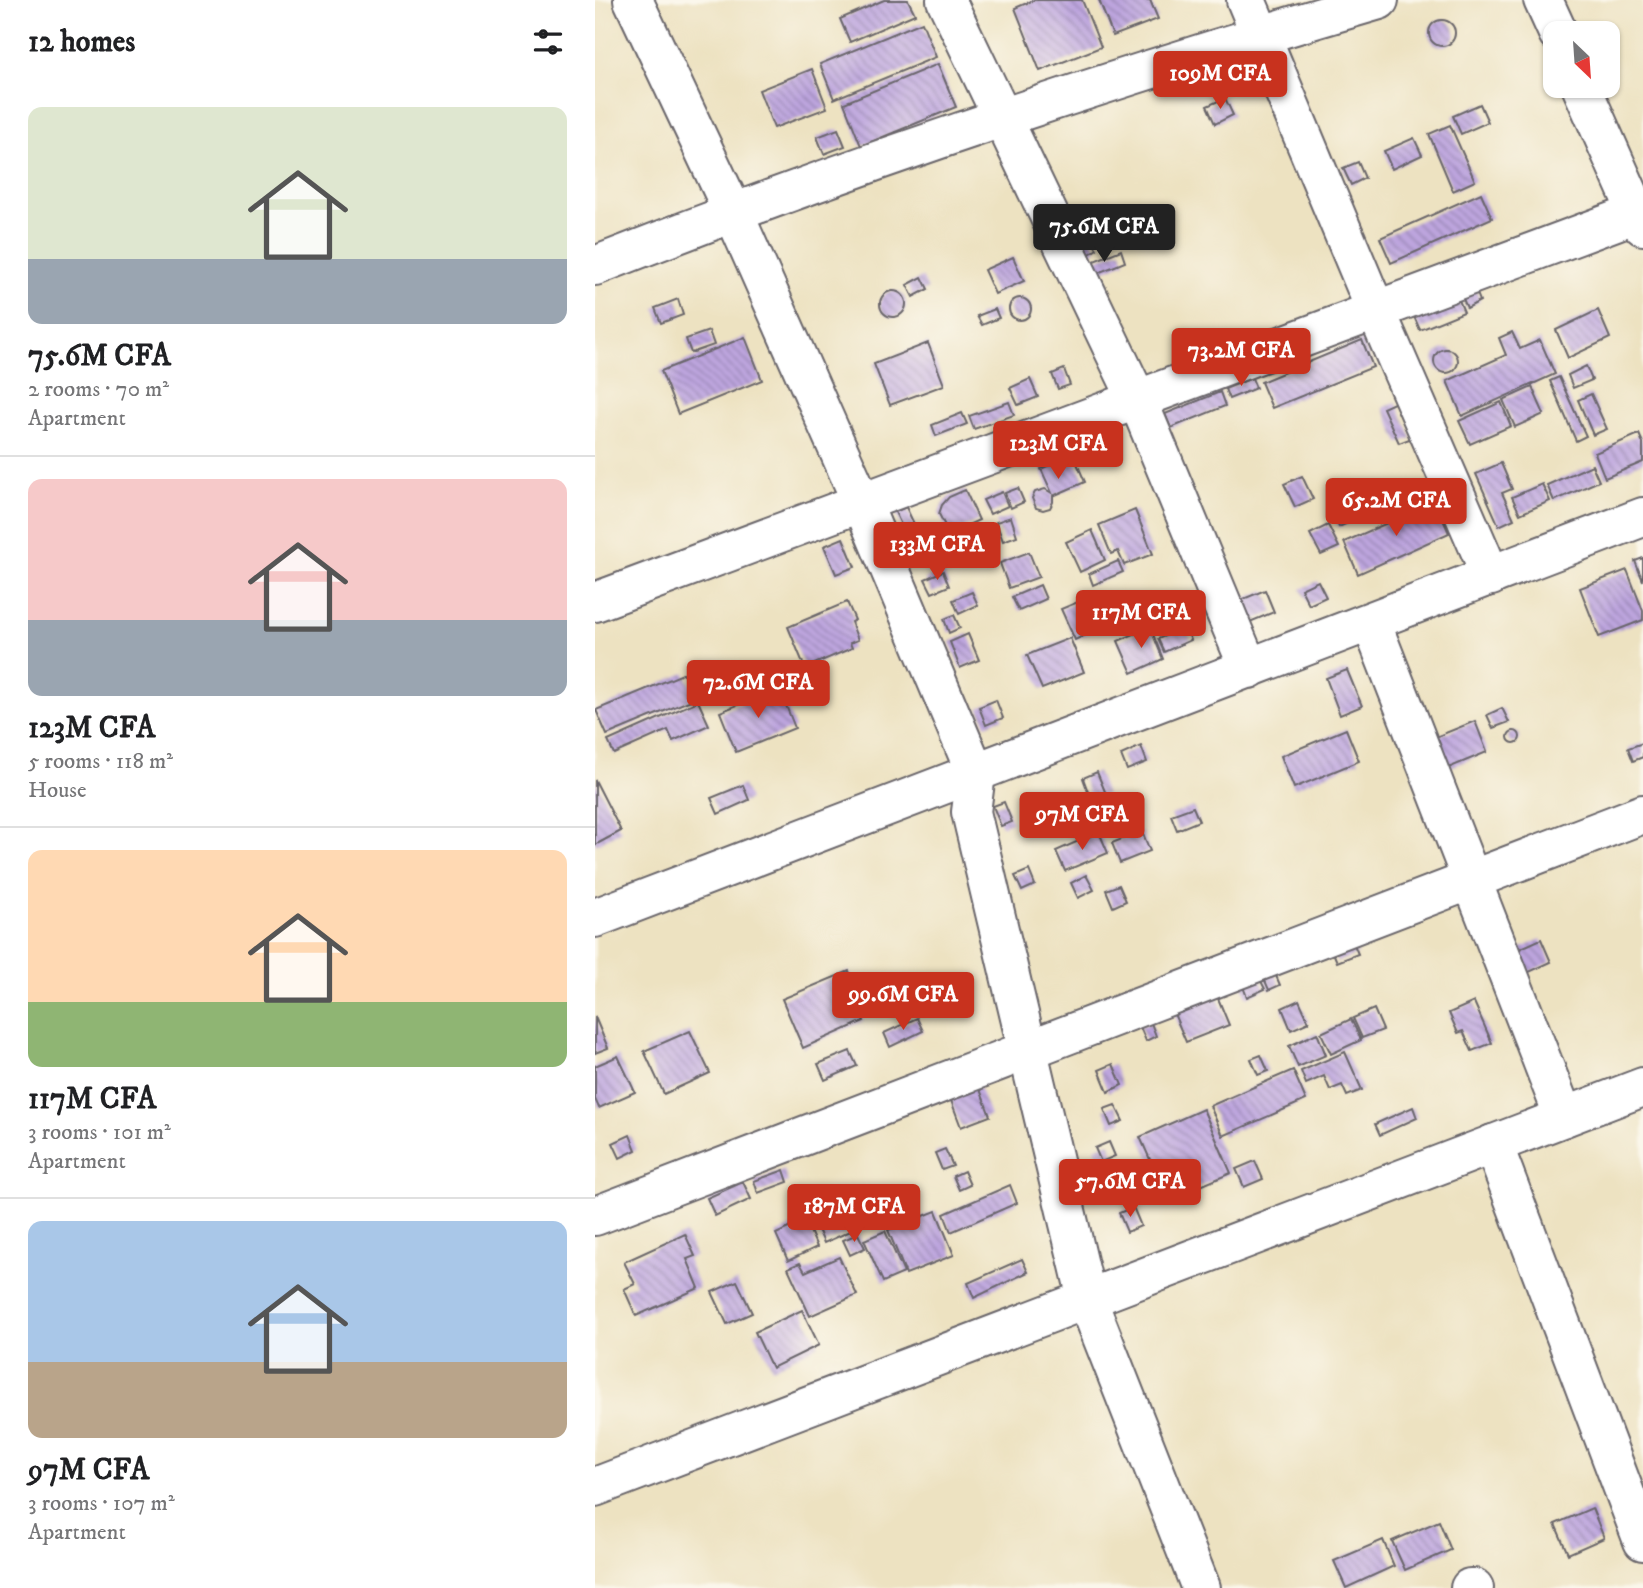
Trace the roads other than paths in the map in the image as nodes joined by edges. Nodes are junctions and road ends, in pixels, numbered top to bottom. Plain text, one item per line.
1 (633, 0) edge
2 (946, 0) edge
3 (1379, 0) edge
4 (1543, 0) edge
5 (1254, 17) edge
6 (1553, 21) edge
7 (1586, 98) edge
8 (1003, 119) junction
9 (733, 212) junction
10 (1640, 220) edge
11 (595, 266) edge
12 (1375, 311) junction
13 (1138, 401) junction
14 (862, 503) junction
15 (1643, 517) edge
16 (1491, 576) junction
17 (595, 603) edge
18 (1371, 622) junction
19 (1249, 669) junction
20 (976, 774) junction
21 (1643, 814) edge
22 (1471, 880) junction
23 (595, 918) edge
24 (1028, 1050) junction
25 (1643, 1087) edge
26 (1564, 1117) junction
27 (1493, 1144) junction
28 (595, 1216) edge
29 (1087, 1300) junction
30 (595, 1487) edge
31 (1643, 1541) edge
32 (1201, 1588) edge

1 - 9 street
2 - 8 street
3 - 5 street
4 - 6 street
5 - 8 street
5 - 12 street
7 - 10 street
8 - 9 street
8 - 13 street
9 - 11 street
9 - 14 street
10 - 12 street
12 - 13 street
12 - 16 street
13 - 14 street
13 - 19 street
14 - 17 street
14 - 20 street
15 - 16 street
16 - 18 street
18 - 19 street
18 - 22 street
19 - 20 street
20 - 23 street
20 - 24 street
21 - 22 street
22 - 24 street
22 - 26 street
24 - 28 street
24 - 29 street
25 - 26 street
26 - 27 street
27 - 29 street
27 - 31 street
29 - 30 street
29 - 32 street

